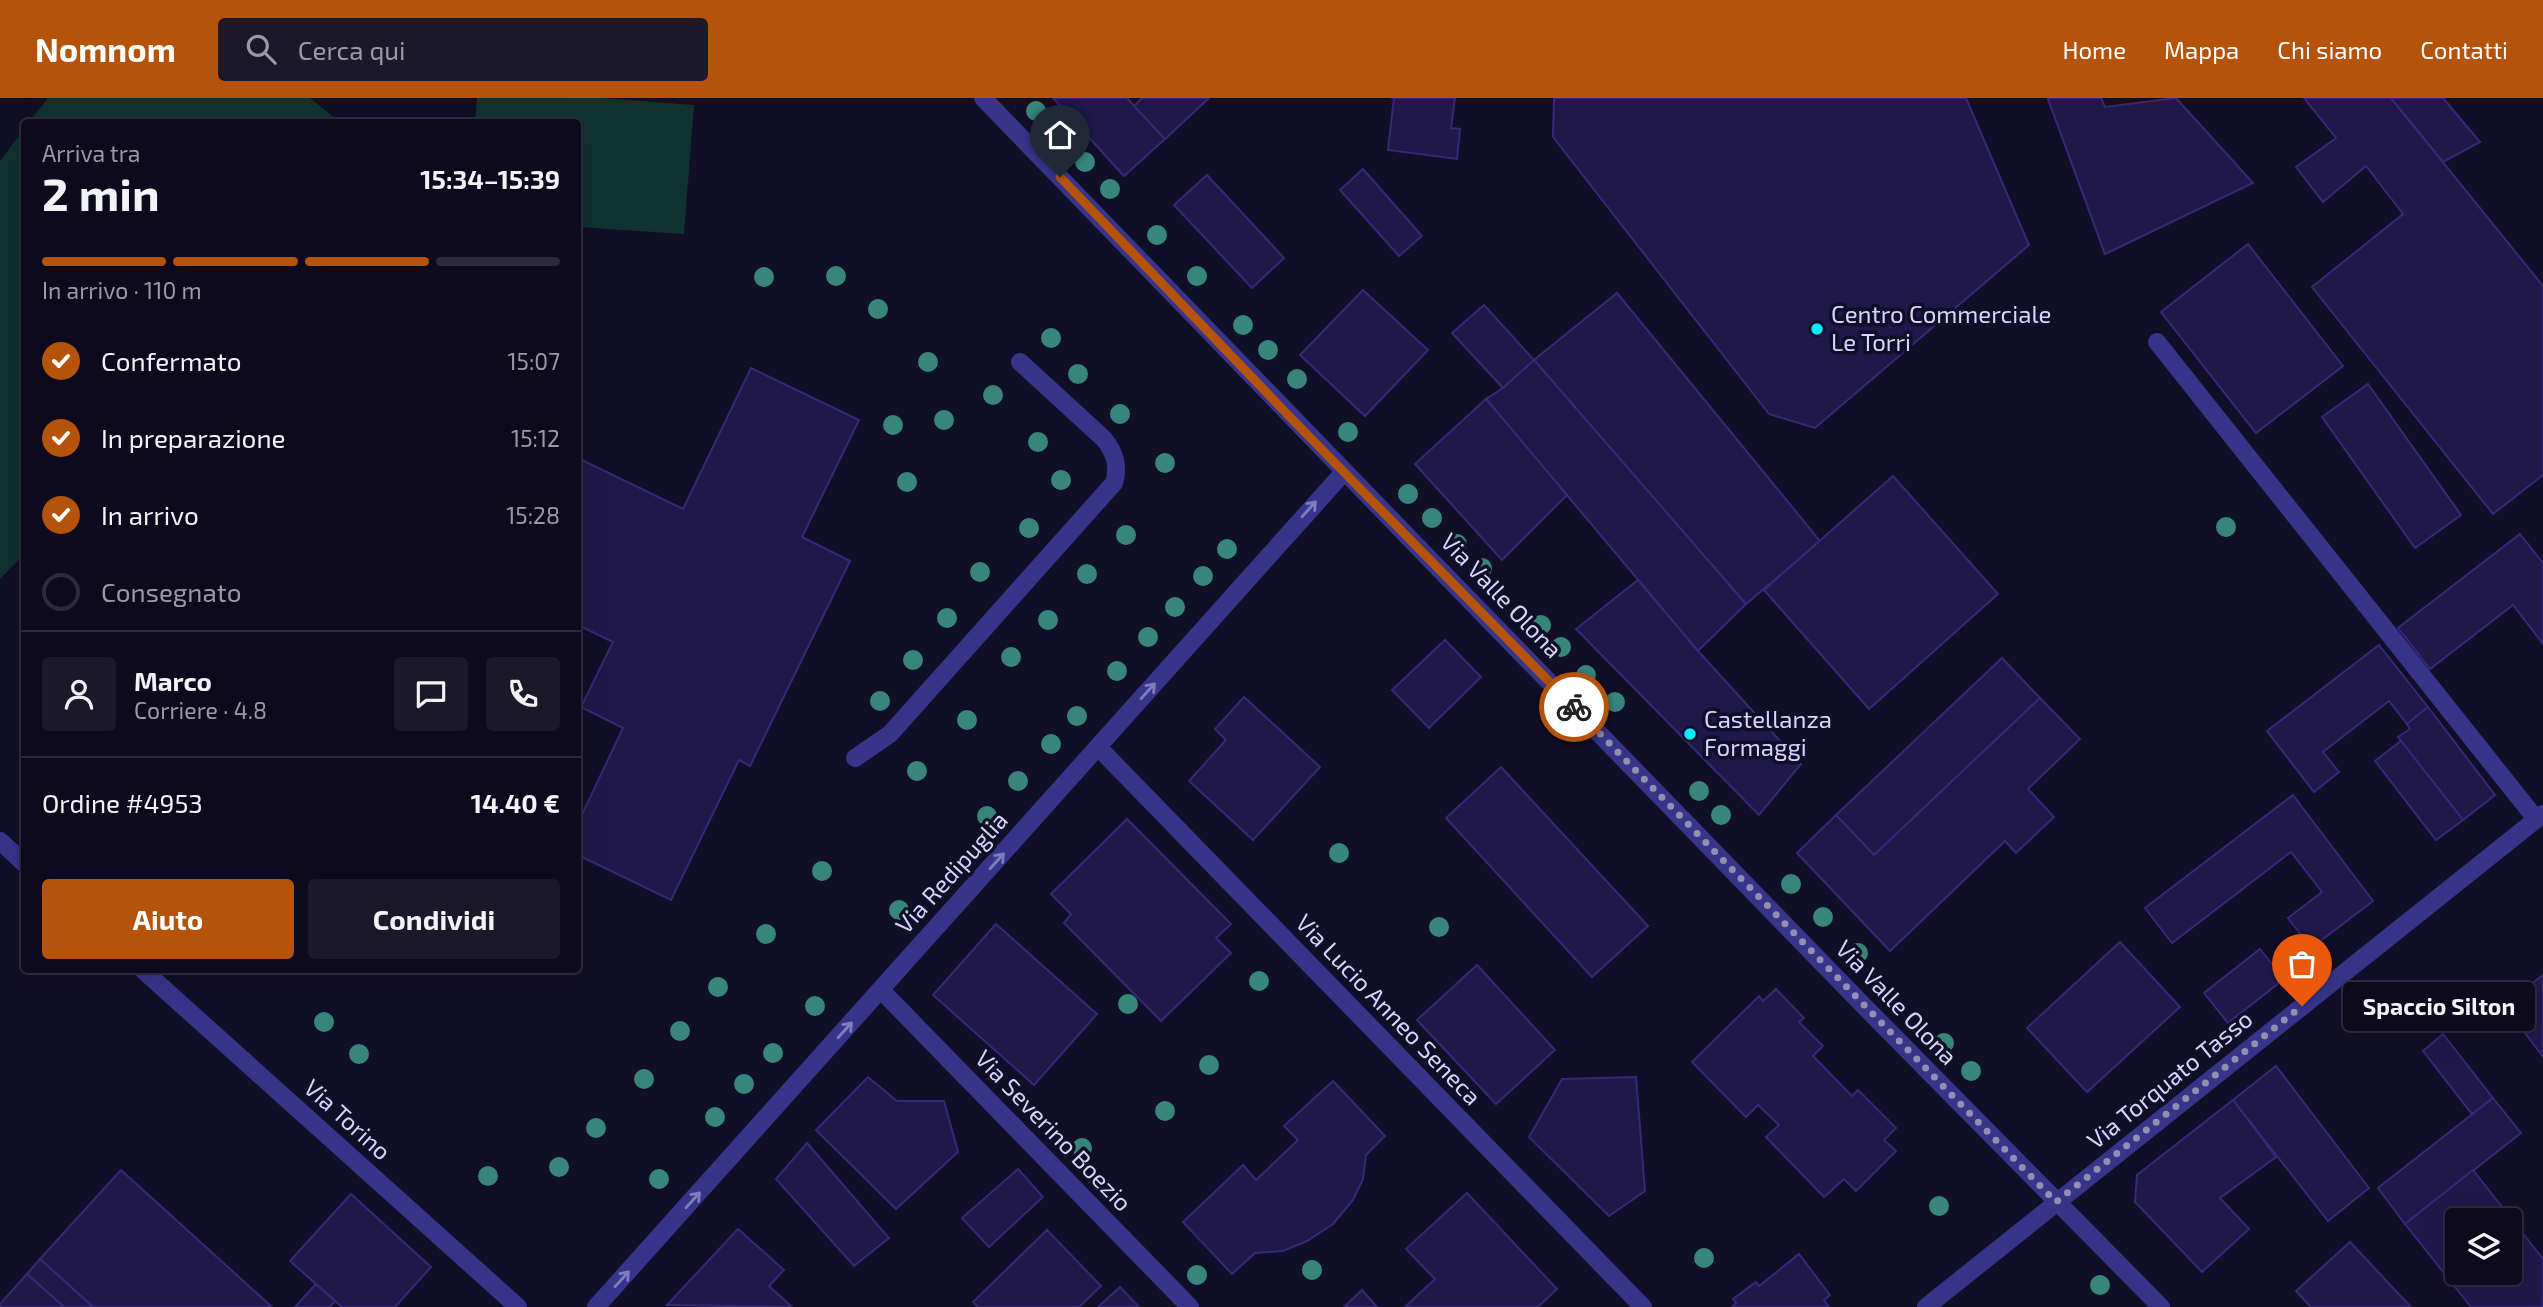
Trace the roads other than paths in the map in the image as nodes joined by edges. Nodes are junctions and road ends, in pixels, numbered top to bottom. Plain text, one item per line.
1 (983, 98) edge
2 (2157, 342) dead end
3 (1020, 362) dead end
4 (1344, 471) junction
5 (1098, 747) junction
6 (855, 758) dead end
7 (2539, 817) edge
8 (0, 841) edge
9 (21, 860) edge
10 (146, 973) edge
11 (881, 990) junction
12 (2056, 1202) junction
13 (518, 1307) edge
14 (596, 1307) edge
15 (1190, 1307) edge
16 (1643, 1307) edge
17 (1926, 1307) edge
18 (2161, 1307) edge

1 - 4 street, Via Valle Olona
2 - 7 street
3 - 6 street
5 -> 4 street, Via Redipuglia
4 - 12 street, Via Valle Olona
11 -> 5 street, Via Redipuglia
5 - 16 street, Via Lucio Anneo Seneca
7 - 12 street, Via Torquato Tasso
8 - 9 street
10 - 13 street, Via Torino
14 -> 11 street, Via Redipuglia
11 - 15 street, Via Severino Boezio
12 - 17 street, Via Torquato Tasso
12 - 18 street, Via Valle Olona

